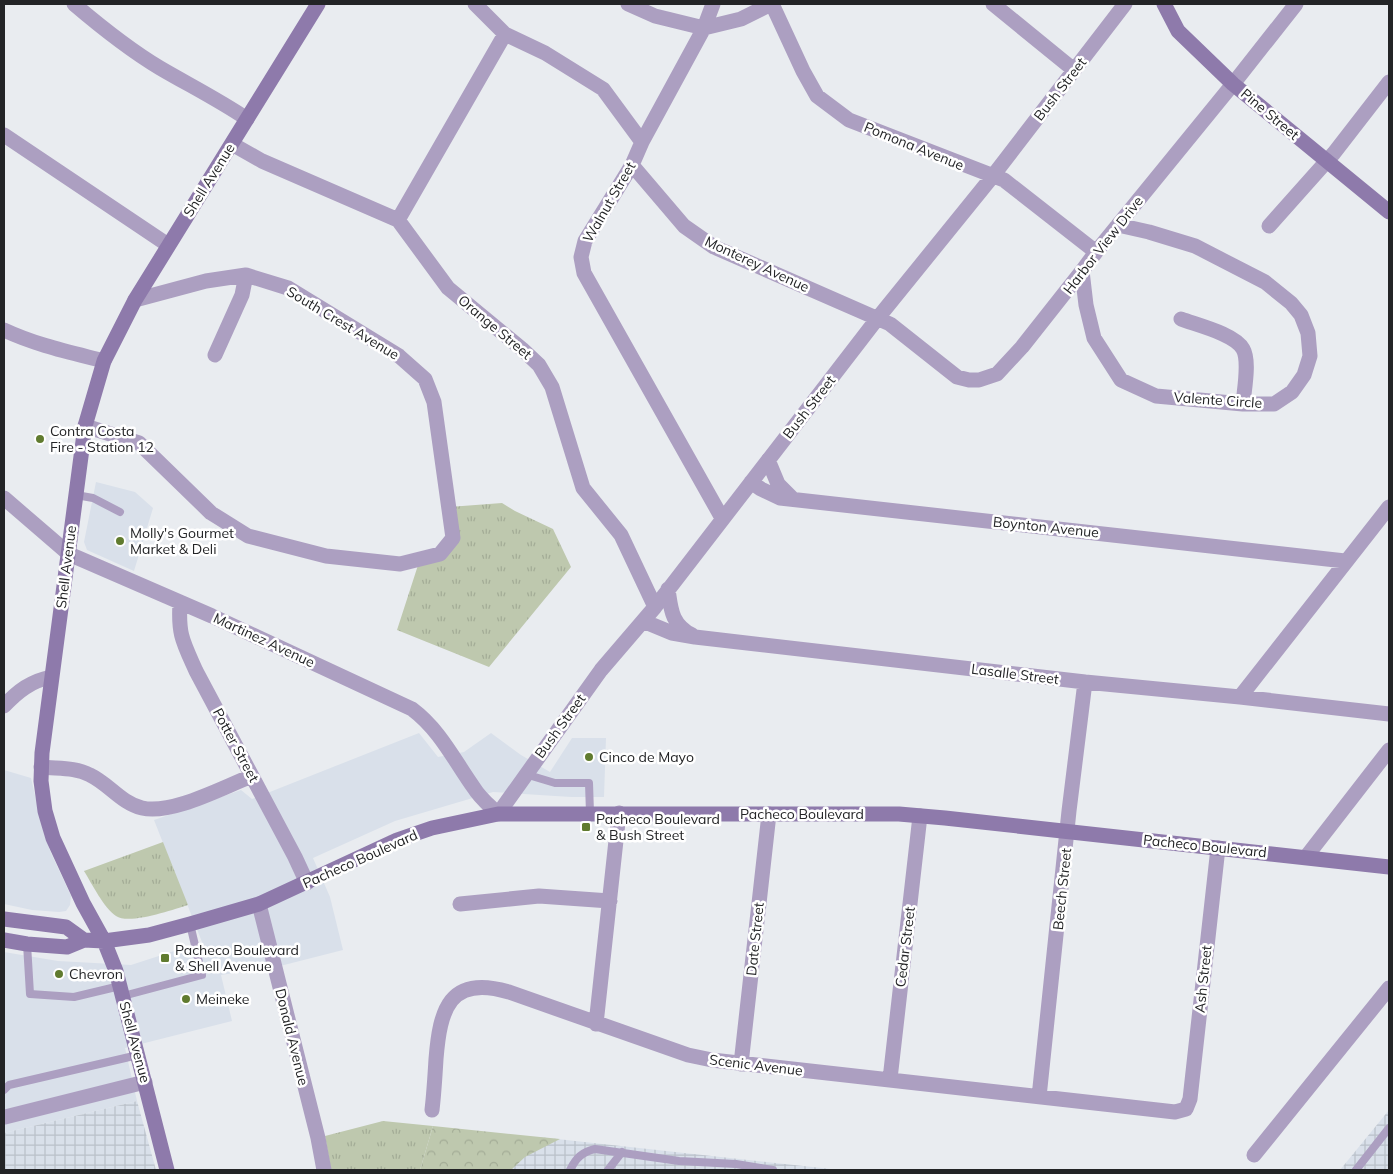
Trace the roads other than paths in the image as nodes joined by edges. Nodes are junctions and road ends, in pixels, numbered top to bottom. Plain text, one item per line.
1 (74, 4) edge
2 (318, 4) edge
3 (475, 4) edge
4 (628, 4) edge
5 (713, 4) edge
6 (771, 4) edge
7 (993, 4) edge
8 (1125, 4) edge
9 (1164, 4) edge
10 (1296, 4) edge
11 (704, 28) junction
12 (505, 34) junction
13 (1074, 70) junction
14 (1389, 82) edge
15 (1233, 84) junction
16 (247, 119) junction
17 (4, 135) edge
18 (642, 142) junction
19 (232, 144) junction
20 (1326, 161) junction
21 (632, 165) junction
22 (992, 177) junction
23 (1389, 212) edge
24 (398, 220) junction
25 (1118, 225) junction
26 (1268, 226) dead end
27 (168, 245) junction
28 (1096, 252) junction
29 (1082, 271) junction
30 (246, 275) junction
31 (135, 300) junction
32 (877, 319) junction
33 (1181, 319) dead end
34 (4, 330) edge
35 (215, 355) dead end
36 (104, 361) junction
37 (1243, 404) junction
38 (85, 426) junction
39 (768, 460) junction
40 (751, 482) junction
41 (76, 494) junction
42 (4, 498) edge
43 (793, 499) junction
44 (1389, 507) edge
45 (120, 512) dead end
46 (722, 518) junction
47 (69, 554) junction
48 (1346, 561) junction
49 (668, 589) junction
50 (180, 603) junction
51 (655, 607) junction
52 (643, 621) junction
53 (695, 637) junction
54 (51, 677) junction
55 (1085, 682) junction
56 (1240, 697) junction
57 (4, 706) edge
58 (1389, 714) edge
59 (1389, 750) edge
60 (41, 767) junction
61 (525, 774) junction
62 (252, 776) junction
63 (590, 813) junction
64 (619, 813) junction
65 (498, 814) junction
66 (769, 814) junction
67 (920, 816) junction
68 (1068, 832) junction
69 (1218, 848) junction
70 (1306, 857) junction
71 (1389, 867) edge
72 (307, 883) junction
73 (610, 900) junction
74 (259, 904) junction
75 (460, 904) dead end
76 (4, 920) edge
77 (190, 924) junction
78 (4, 940) edge
79 (84, 940) junction
80 (104, 941) junction
81 (27, 944) junction
82 (1389, 988) edge
83 (122, 991) junction
84 (596, 1024) junction
85 (138, 1055) junction
86 (742, 1064) junction
87 (890, 1079) junction
88 (145, 1082) junction
89 (4, 1090) edge
90 (1039, 1097) junction
91 (432, 1110) dead end
92 (1186, 1110) joint
93 (4, 1114) edge
94 (1389, 1128) edge
95 (622, 1152) junction
96 (1254, 1155) dead end
97 (167, 1170) edge
98 (324, 1170) edge
99 (570, 1170) edge
100 (608, 1170) edge
101 (773, 1170) edge
102 (1356, 1170) edge

1 - 16 street
2 - 16 street, Shell Avenue
3 - 12 street
4 - 11 street
5 - 11 street
6 - 11 street
6 - 22 street, Pomona Avenue
7 - 13 street
8 - 13 street, Bush Street
9 - 15 street, Pine Street
10 - 15 street, Harbor View Drive
11 - 18 street, Walnut Street
12 - 18 street
12 - 24 street
13 - 22 street, Bush Street
14 - 20 street
15 - 20 street, Pine Street
15 - 25 street, Harbor View Drive
16 - 19 street, Shell Avenue
17 - 27 street
18 - 21 street, Walnut Street
19 - 24 street, Orange Street
19 - 27 street, Shell Avenue
20 - 23 street, Pine Street
20 - 26 street
21 - 32 street, Monterey Avenue
21 - 46 street, Walnut Street
22 - 28 street, Pomona Avenue
22 - 32 street, Bush Street
24 - 51 street, Orange Street
25 - 28 street, Harbor View Drive
25 - 37 street, Valente Circle
27 - 31 street, Shell Avenue
28 - 29 street, Harbor View Drive
29 - 32 street, Harbor View Drive
29 - 37 street, Valente Circle
30 - 31 street, South Crest Avenue
30 - 35 street
30 - 38 street, South Crest Avenue
31 - 36 street, Shell Avenue
32 - 39 street, Bush Street
33 - 37 street
34 - 36 street
36 - 38 street, Shell Avenue
38 - 41 street, Shell Avenue
39 - 40 street, Bush Street
39 - 43 street
40 - 43 street, Boynton Avenue
40 - 46 street, Bush Street
41 - 45 lane
41 - 47 street, Shell Avenue
42 - 47 street, Martinez Avenue
43 - 48 street, Boynton Avenue
44 - 48 street
46 - 49 street, Bush Street
47 - 50 street, Martinez Avenue
47 - 54 street, Shell Avenue
48 - 56 street
49 - 51 street, Bush Street
49 - 53 street
50 - 62 street, Potter Street
50 - 65 street, Martinez Avenue
51 - 52 street, Bush Street
52 - 53 street, Lasalle Street
52 - 61 street, Bush Street
53 - 55 street, Lasalle Street
54 - 57 street
54 - 60 street, Shell Avenue
55 - 56 street, Lasalle Street
55 - 68 street, Beech Street
56 - 58 street, Lasalle Street
59 - 70 street
60 - 62 street
60 - 80 street, Shell Avenue
61 - 63 lane
61 - 65 street, Bush Street
62 - 72 street, Potter Street
63 - 64 street, Pacheco Boulevard
63 - 65 street, Pacheco Boulevard
64 - 66 street, Pacheco Boulevard
64 - 73 street
65 - 72 street, Pacheco Boulevard
66 - 67 street, Pacheco Boulevard
66 - 86 street, Date Street
67 - 68 street, Pacheco Boulevard
67 - 87 street, Cedar Street
68 - 69 street, Pacheco Boulevard
68 - 90 street, Beech Street
69 - 70 street, Pacheco Boulevard
69 - 92 street, Ash Street
70 - 71 street, Pacheco Boulevard
72 - 74 street, Pacheco Boulevard
73 - 75 street
73 - 84 street
74 - 77 street, Pacheco Boulevard
74 - 98 street, Donald Avenue
76 - 79 street, Pacheco Boulevard
77 - 80 street, Pacheco Boulevard
77 - 83 lane
78 - 81 street, Pacheco Boulevard
79 - 80 street, Pacheco Boulevard
79 - 81 street, Pacheco Boulevard
80 - 83 street, Shell Avenue
81 - 83 lane
82 - 96 street
83 - 85 street, Shell Avenue
84 - 86 street, Scenic Avenue
84 - 91 street, Scenic Avenue
85 - 88 street, Shell Avenue
85 - 89 lane
86 - 87 street, Scenic Avenue
87 - 90 street, Scenic Avenue
88 - 93 street
88 - 97 street, Shell Avenue
90 - 92 street, Scenic Avenue
94 - 102 lane
95 - 99 lane
95 - 100 lane
95 - 101 lane

